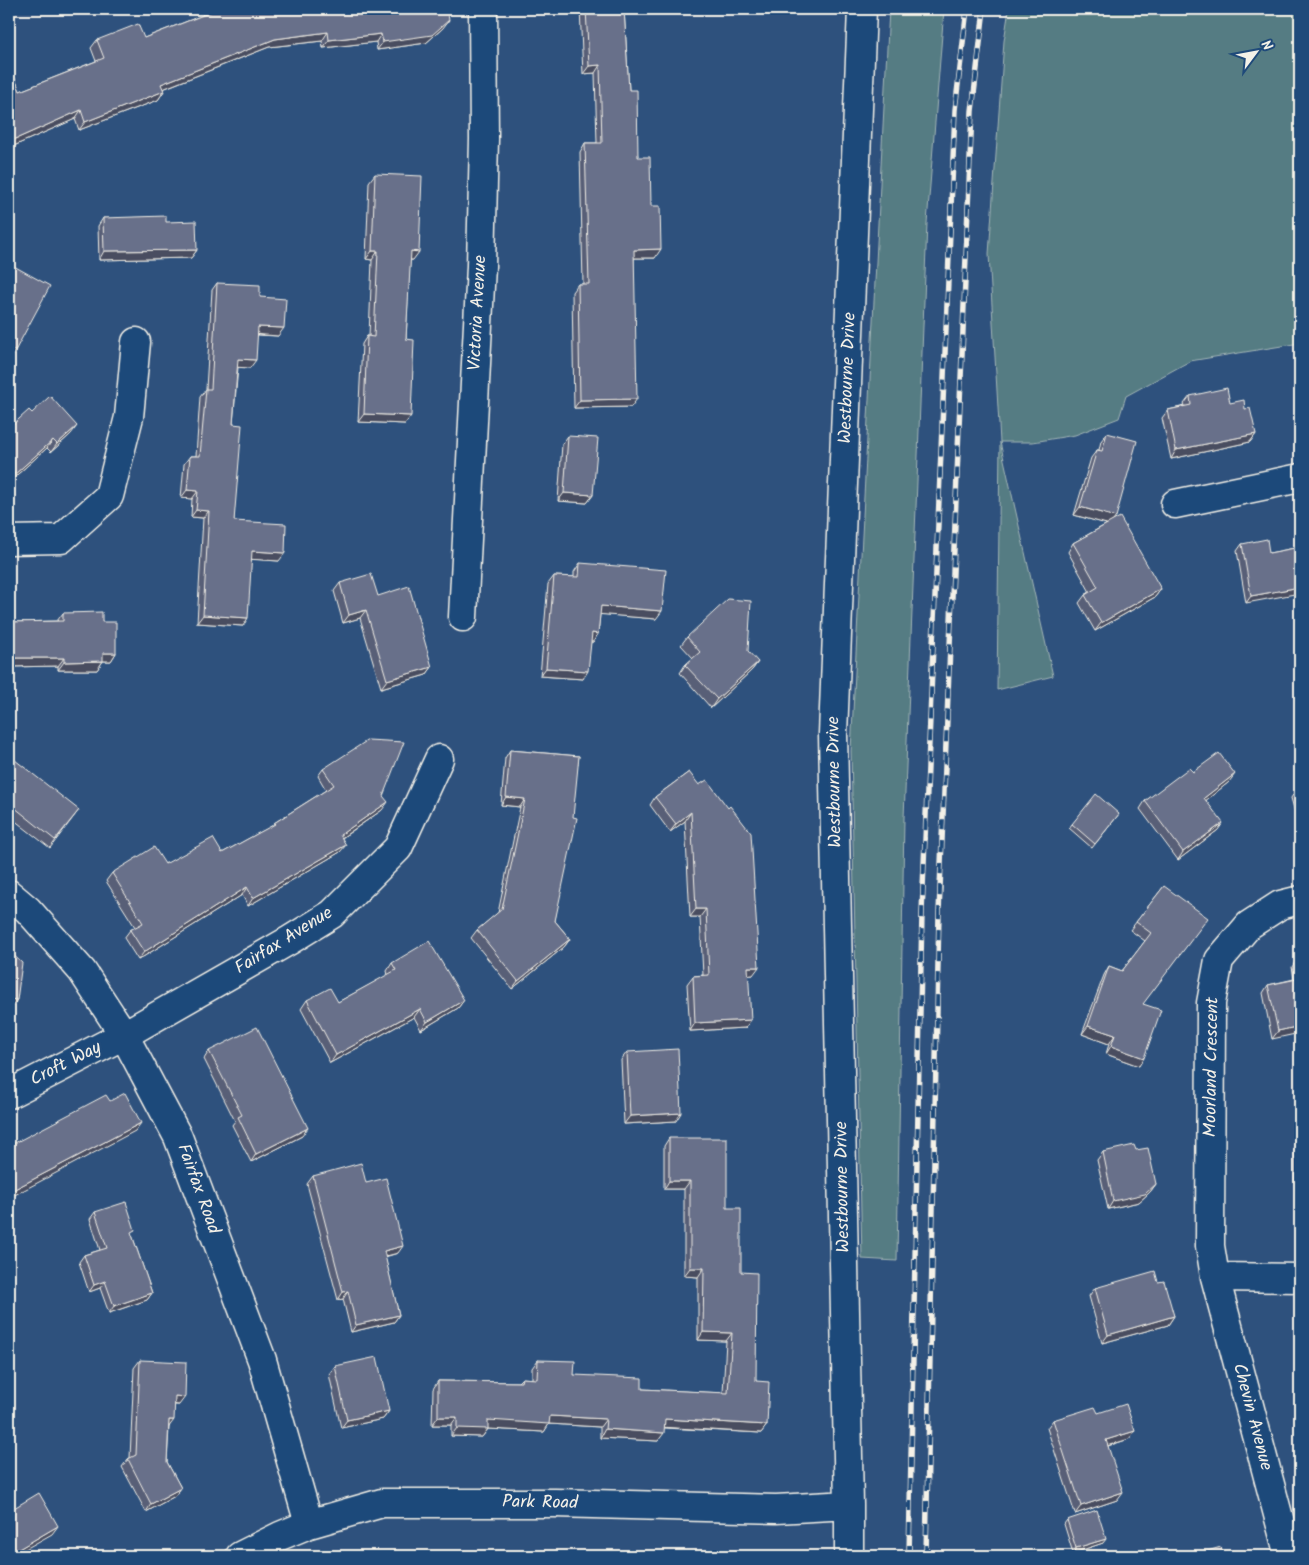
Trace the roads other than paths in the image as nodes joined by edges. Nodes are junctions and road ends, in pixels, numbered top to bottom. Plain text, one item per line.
1 (483, 9) edge
2 (862, 9) edge
3 (136, 342) dead end
4 (1300, 478) edge
5 (1175, 504) dead end
6 (9, 540) edge
7 (463, 617) dead end
8 (439, 759) dead end
9 (9, 894) edge
10 (1300, 900) edge
11 (124, 1035) junction
12 (9, 1094) edge
13 (1214, 1277) junction
14 (1300, 1278) edge
15 (849, 1505) junction
16 (309, 1524) junction
17 (240, 1556) edge
18 (849, 1556) edge
19 (1289, 1556) edge

1 - 7 street, Victoria Avenue
2 - 15 street, Westbourne Drive
3 - 6 street
4 - 5 street
8 - 11 street, Fairfax Avenue
9 - 11 street, Fairfax Road
10 - 13 street, Moorland Crescent
11 - 12 street, Croft Way
11 - 16 street, Fairfax Road
13 - 14 street
13 - 19 street, Chevin Avenue
15 - 16 street, Park Road
15 - 18 street, Westbourne Drive
16 - 17 street, Park Road

